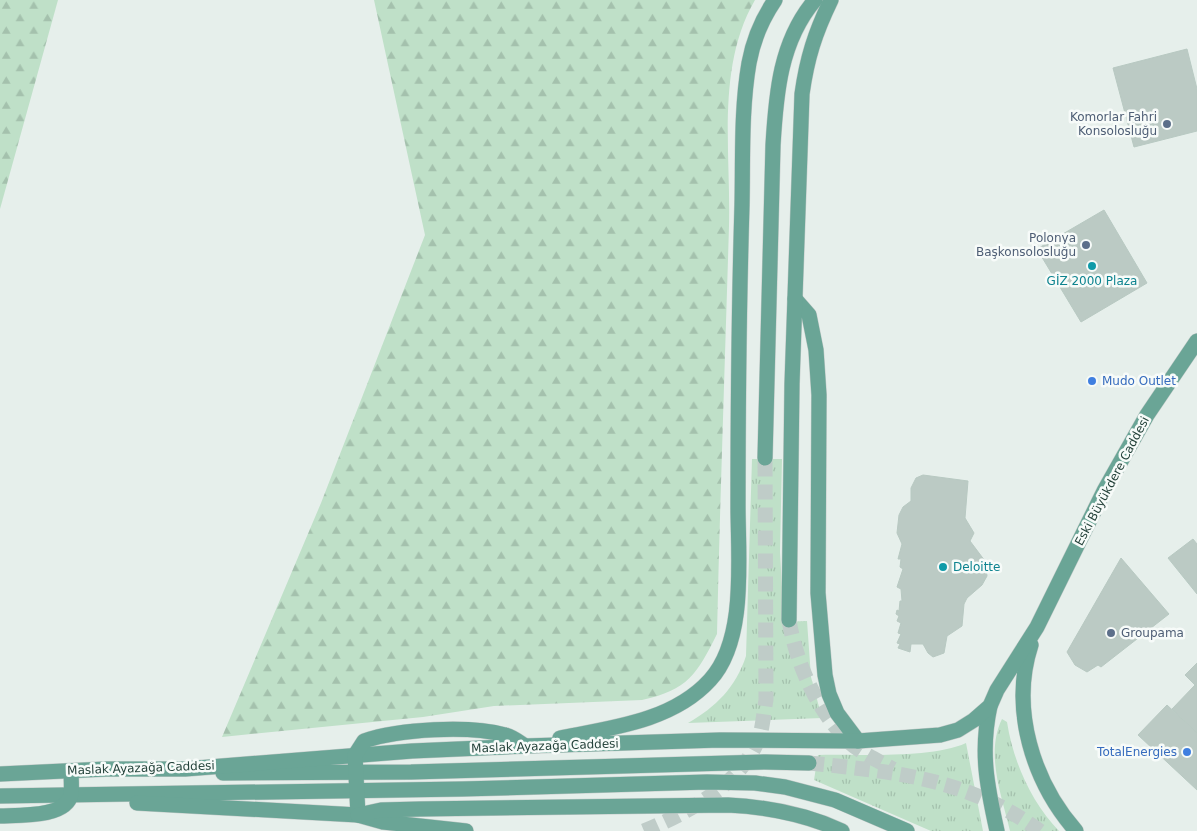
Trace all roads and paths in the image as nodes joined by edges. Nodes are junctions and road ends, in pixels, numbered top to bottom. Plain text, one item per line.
1 (774, 0) edge
2 (814, 0) edge
3 (832, 0) edge
4 (795, 299) junction
5 (1197, 341) edge
6 (765, 458) tunnel mouth
7 (789, 620) tunnel mouth
8 (1037, 627) junction
9 (990, 706) junction
10 (858, 741) junction
11 (525, 746) junction
12 (355, 755) junction
13 (809, 764) tunnel mouth
14 (185, 769) junction
15 (71, 771) junction
16 (356, 772) junction
17 (0, 774) edge
18 (356, 791) junction
19 (71, 795) junction
20 (91, 795) junction
21 (0, 796) edge
22 (358, 815) junction
23 (0, 816) edge
24 (466, 831) edge
25 (842, 831) edge
26 (907, 831) edge
27 (997, 831) edge
28 (1076, 831) edge

1 - 11 main road
2 - 6 main road
3 - 4 main road
4 - 7 main road
4 - 10 main road
5 - 8 main road, Eski Büyükdere Caddesi
8 - 9 main road, Maslak Ayazağa Caddesi
8 - 28 main road
9 - 10 main road, Maslak Ayazağa Caddesi
9 - 27 main road
10 - 11 main road, Maslak Ayazağa Caddesi
11 - 12 main road, Maslak Ayazağa Caddesi
12 - 14 main road, Maslak Ayazağa Caddesi
12 - 16 main road
13 - 16 main road
14 - 15 main road, Maslak Ayazağa Caddesi
14 - 16 main road
15 - 17 main road, Maslak Ayazağa Caddesi
15 - 19 main road
16 - 18 main road
18 - 20 main road
18 - 22 main road
18 - 26 main road
19 - 20 main road, Maslak Ayazağa Caddesi
19 - 21 main road, Maslak Ayazağa Caddesi
19 - 23 main road
20 - 22 main road
22 - 24 main road
22 - 25 main road

